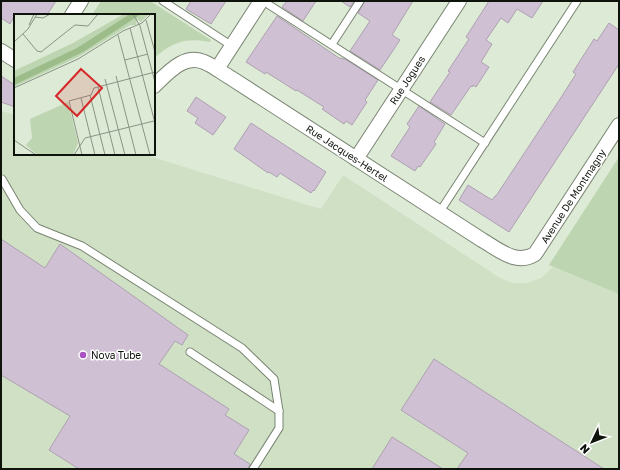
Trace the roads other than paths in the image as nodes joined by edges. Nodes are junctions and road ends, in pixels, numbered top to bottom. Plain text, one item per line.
1 (82, 1) edge
2 (262, 1) edge
3 (360, 1) edge
4 (458, 1) edge
5 (577, 1) edge
6 (166, 2) edge
7 (73, 14) edge
8 (332, 44) junction
9 (232, 46) junction
10 (1, 51) edge
11 (14, 59) edge
12 (217, 69) junction
13 (155, 85) edge
14 (402, 89) junction
15 (619, 125) edge
16 (484, 143) junction
17 (356, 159) junction
18 (2, 179) edge
19 (439, 212) junction
20 (540, 247) joint
21 (190, 352) dead end
22 (279, 411) junction
23 (253, 469) edge

1 - 7 street
2 - 8 lane
2 - 9 street
3 - 8 lane
4 - 14 street, Rue Jogues
5 - 16 lane
6 - 9 lane
8 - 14 lane
9 - 12 street
10 - 11 street
12 - 13 street, Rue Jacques-Hertel
12 - 17 street, Rue Jacques-Hertel
14 - 16 lane
14 - 17 street, Rue Jogues
15 - 20 street, Avenue De Montmagny
16 - 19 lane
17 - 19 street, Rue Jacques-Hertel
18 - 22 lane
19 - 20 street, Rue Jacques-Hertel
21 - 22 lane
22 - 23 lane

